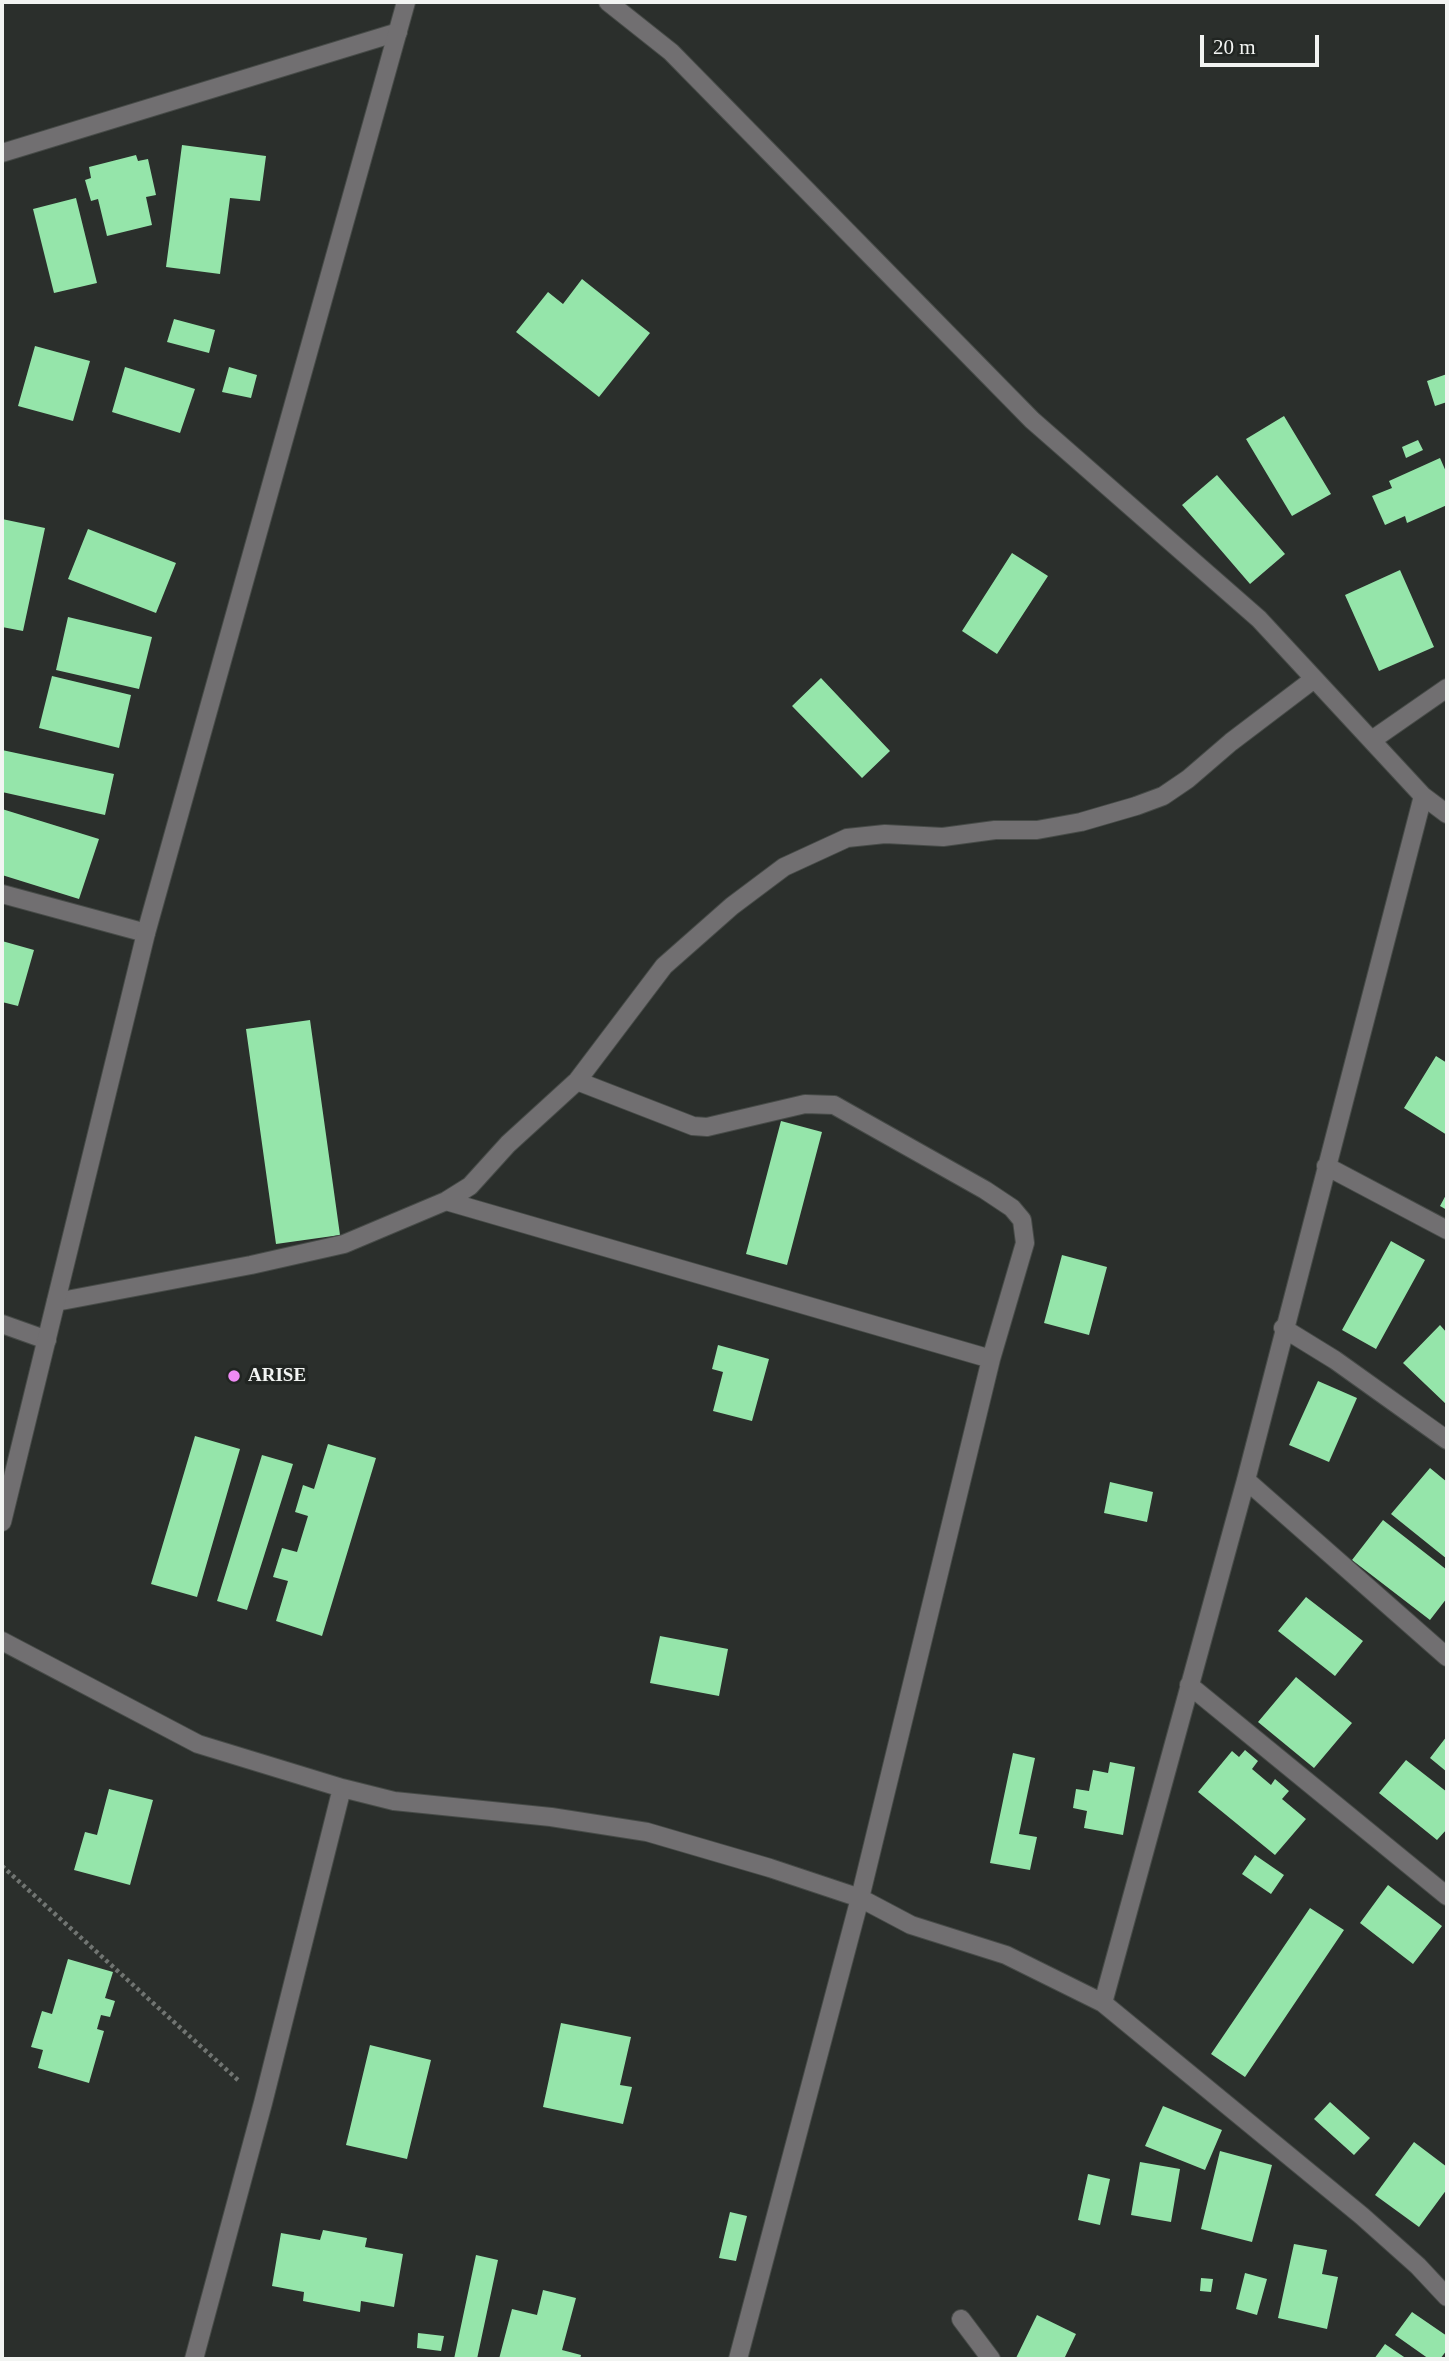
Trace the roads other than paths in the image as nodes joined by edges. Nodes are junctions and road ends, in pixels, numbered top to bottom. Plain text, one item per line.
1 (406, 2) edge
2 (608, 2) edge
3 (398, 32) junction
4 (2, 153) edge
5 (1314, 678) junction
6 (1447, 688) edge
7 (1372, 740) junction
8 (1423, 796) junction
9 (1447, 814) edge
10 (2, 894) edge
11 (146, 933) junction
12 (577, 1081) junction
13 (1326, 1166) junction
14 (446, 1201) junction
15 (1447, 1230) edge
16 (56, 1302) junction
17 (2, 1324) edge
18 (1283, 1328) junction
19 (47, 1340) junction
20 (991, 1359) junction
21 (1447, 1440) edge
22 (1246, 1480) junction
23 (2, 1522) edge
24 (2, 1641) edge
25 (1447, 1657) edge
26 (1189, 1685) junction
27 (342, 1788) junction
28 (1447, 1896) edge
29 (860, 1898) junction
30 (1103, 2003) junction
31 (1447, 2297) edge
32 (961, 2319) dead end
33 (194, 2359) edge
34 (738, 2359) edge
35 (991, 2359) edge

1 - 3 street
2 - 5 street
3 - 4 street
3 - 11 street
5 - 7 street
5 - 12 street
6 - 7 street
7 - 8 street
8 - 9 street
8 - 13 street
10 - 11 street
11 - 16 street
12 - 14 street
12 - 20 street
13 - 15 street
13 - 18 street
14 - 16 street
14 - 20 street
16 - 19 street
17 - 19 street
18 - 21 street
18 - 22 street
19 - 23 street
20 - 29 street
22 - 25 street
22 - 26 street
24 - 27 street
26 - 28 street
26 - 30 street
27 - 29 street
27 - 33 street
29 - 30 street
29 - 34 street
30 - 31 street
32 - 35 street

